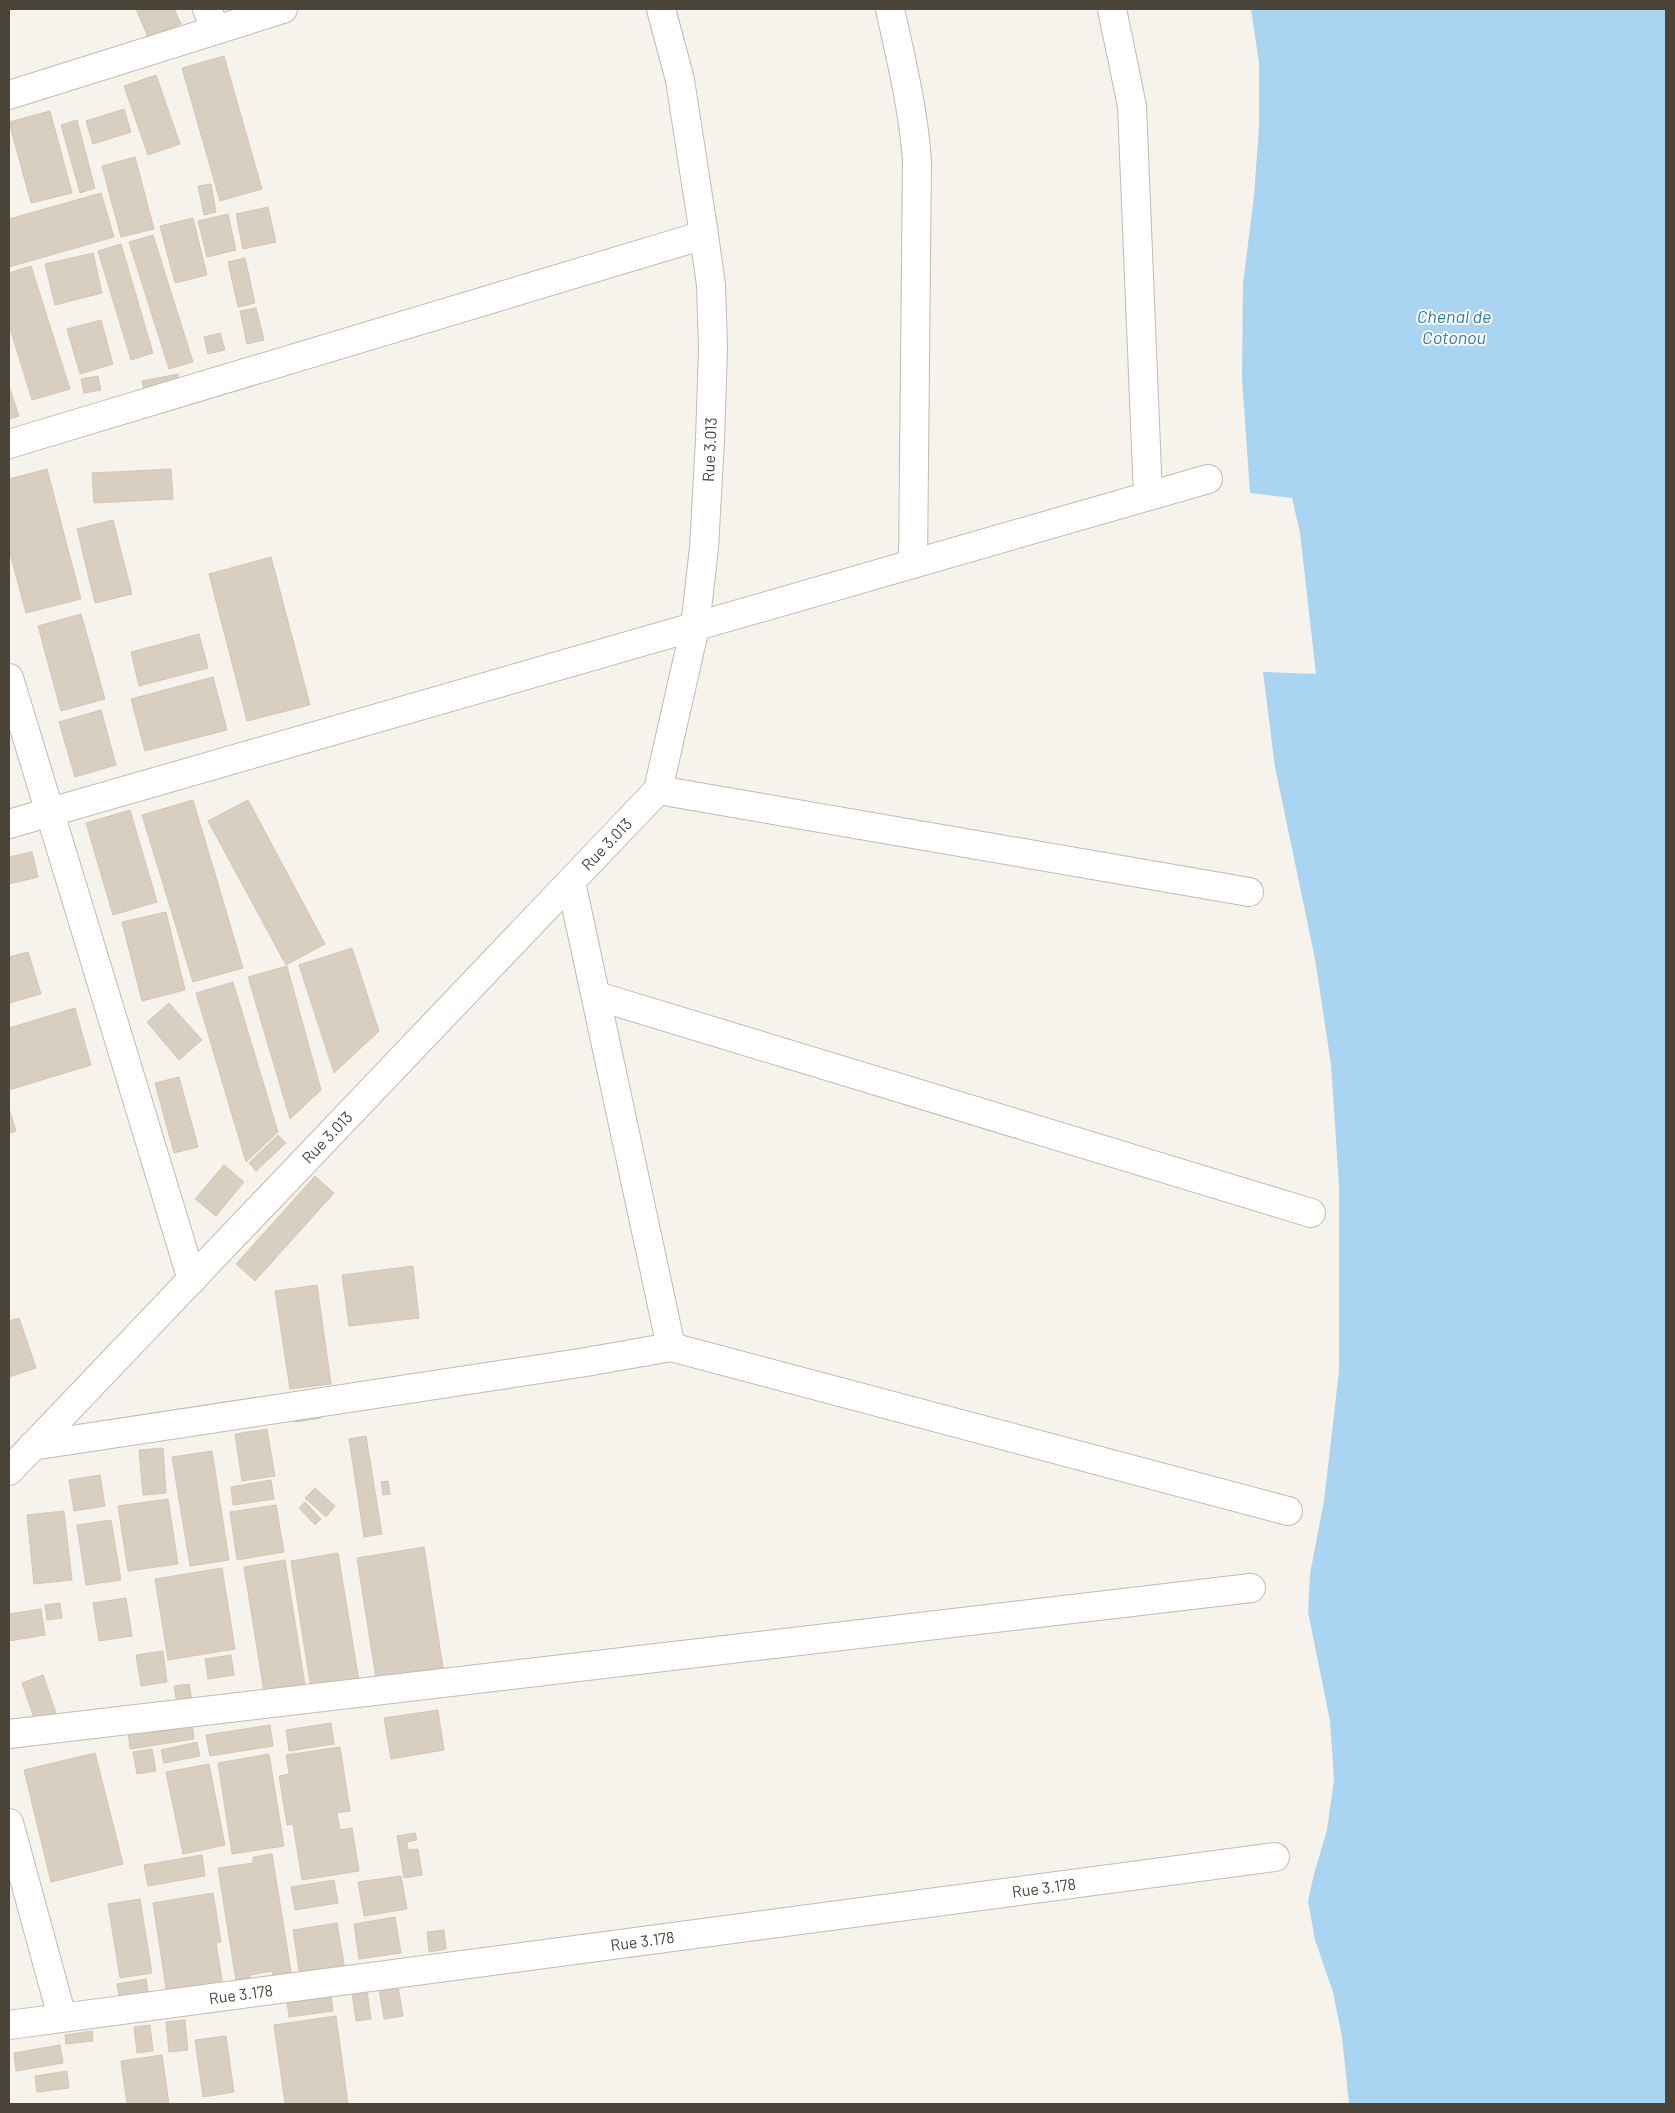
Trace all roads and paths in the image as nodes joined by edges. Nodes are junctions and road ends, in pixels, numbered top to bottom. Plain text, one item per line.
1 (283, 9) edge
2 (661, 9) edge
3 (890, 9) edge
4 (1112, 9) edge
5 (212, 19) edge
6 (9, 95) edge
7 (704, 235) junction
8 (9, 444) edge
9 (1208, 479) dead end
10 (1148, 496) junction
11 (912, 564) junction
12 (695, 627) junction
13 (9, 678) edge
14 (658, 790) junction
15 (49, 813) junction
16 (9, 824) edge
17 (571, 882) junction
18 (1249, 892) dead end
19 (597, 996) junction
20 (1311, 1213) dead end
21 (192, 1280) junction
22 (671, 1347) junction
23 (32, 1446) junction
24 (9, 1471) edge
25 (1288, 1512) dead end
26 (1251, 1588) dead end
27 (9, 1734) edge
28 (9, 1823) edge
29 (1275, 1857) dead end
30 (62, 2017) junction
31 (9, 2025) edge

1 - 5 street
2 - 7 street, Rue 3.013
3 - 11 street
4 - 10 street
5 - 6 street
7 - 8 street
7 - 12 street, Rue 3.013
9 - 10 street
10 - 11 street
11 - 12 street
12 - 14 street, Rue 3.013
12 - 15 street
13 - 15 street
14 - 17 street, Rue 3.013
14 - 18 street
15 - 16 street
15 - 21 street
17 - 19 street
17 - 21 street, Rue 3.013
19 - 20 street
19 - 22 street
21 - 23 street, Rue 3.013
22 - 23 street
22 - 25 street
23 - 24 street, Rue 3.013
26 - 27 street
28 - 30 street
29 - 30 street, Rue 3.178
30 - 31 street, Rue 3.178

